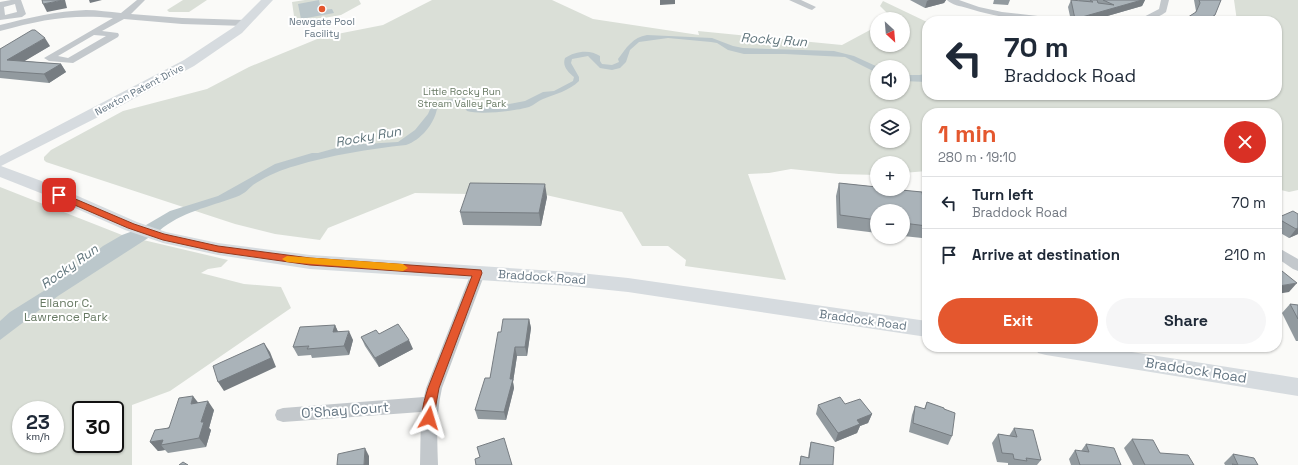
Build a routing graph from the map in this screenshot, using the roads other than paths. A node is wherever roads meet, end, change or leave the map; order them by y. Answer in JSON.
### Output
{"nodes":[{"id":1,"x":140,"y":0,"type":"edge"},
{"id":2,"x":267,"y":0,"type":"edge"},
{"id":3,"x":792,"y":0,"type":"edge"},
{"id":4,"x":951,"y":0,"type":"edge"},
{"id":5,"x":1165,"y":0,"type":"edge"},
{"id":6,"x":812,"y":7,"type":"dead end"},
{"id":7,"x":123,"y":15,"type":"junction"},
{"id":8,"x":1008,"y":16,"type":"edge"},
{"id":9,"x":1154,"y":16,"type":"edge"},
{"id":10,"x":245,"y":23,"type":"junction"},
{"id":11,"x":0,"y":28,"type":"edge"},
{"id":12,"x":93,"y":32,"type":"junction"},
{"id":13,"x":0,"y":162,"type":"edge"},
{"id":14,"x":0,"y":171,"type":"edge"},
{"id":15,"x":1282,"y":255,"type":"edge"},
{"id":16,"x":1298,"y":266,"type":"edge"},
{"id":17,"x":478,"y":273,"type":"junction"},
{"id":18,"x":922,"y":328,"type":"edge"},
{"id":19,"x":1078,"y":352,"type":"edge"},
{"id":20,"x":1298,"y":387,"type":"edge"},
{"id":21,"x":430,"y":404,"type":"junction"},
{"id":22,"x":283,"y":415,"type":"dead end"},
{"id":23,"x":429,"y":465,"type":"edge"}],
"edges":[{"from":1,"to":7,"type":"street"},
{"from":2,"to":10,"type":"main road","name":"Newton Patent Drive"},
{"from":3,"to":6,"type":"street"},
{"from":4,"to":8,"type":"street"},
{"from":5,"to":9,"type":"street"},
{"from":7,"to":10,"type":"street"},
{"from":7,"to":11,"type":"street"},
{"from":7,"to":12,"type":"street"},
{"from":10,"to":13,"type":"main road","name":"Newton Patent Drive"},
{"from":12,"to":12,"type":"street"},
{"from":14,"to":17,"type":"main road","name":"Braddock Road"},
{"from":15,"to":16,"type":"street"},
{"from":17,"to":18,"type":"main road","name":"Braddock Road"},
{"from":17,"to":21,"type":"street"},
{"from":19,"to":20,"type":"main road","name":"Braddock Road"},
{"from":21,"to":22,"type":"street","name":"O'Shay Court"},
{"from":21,"to":23,"type":"street"}]}
